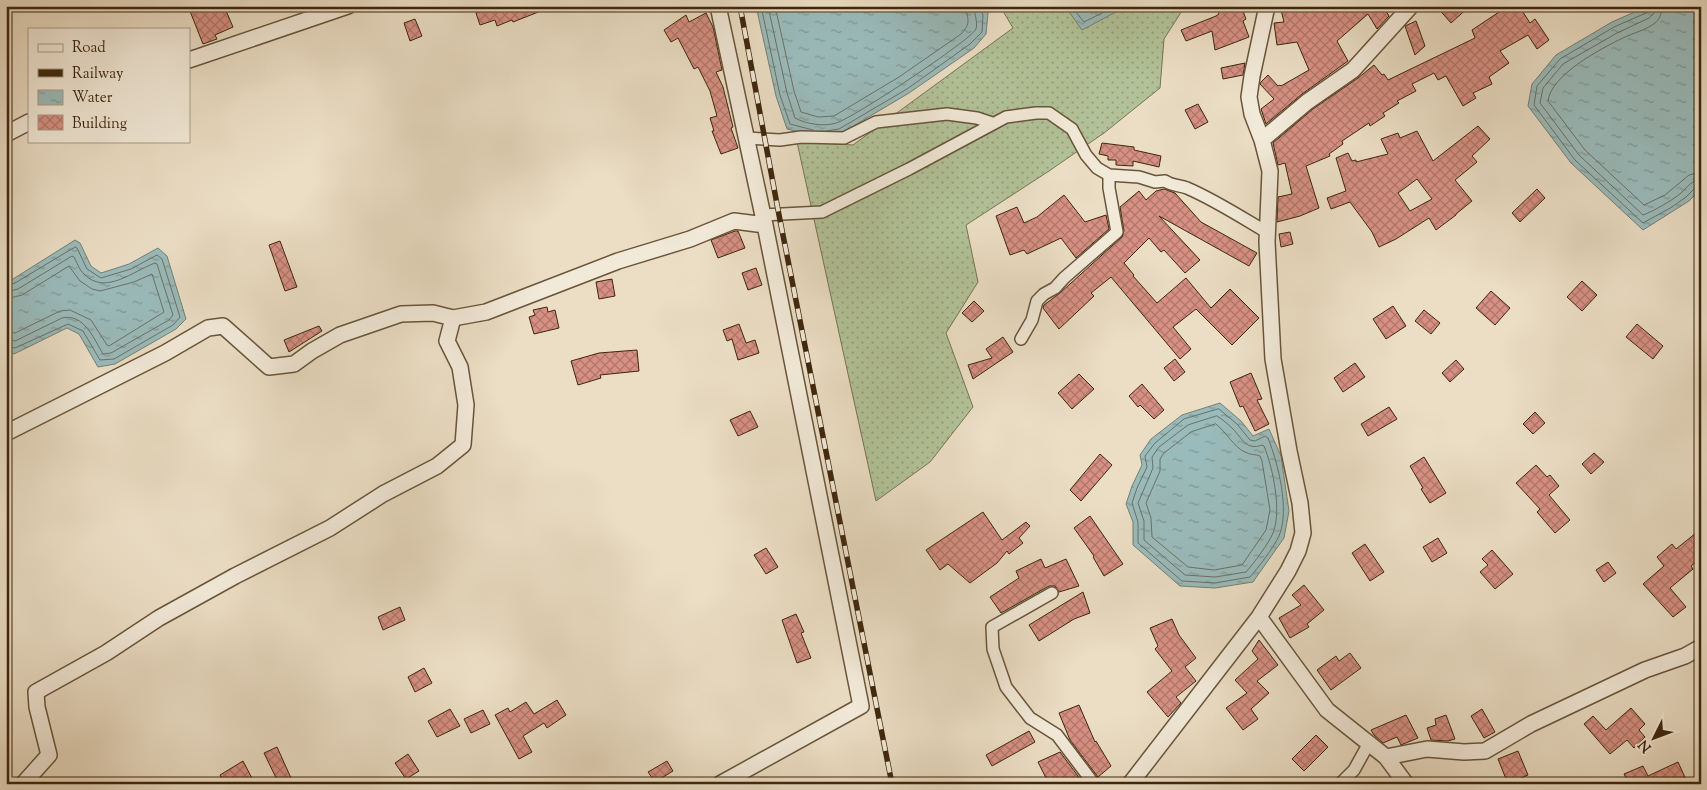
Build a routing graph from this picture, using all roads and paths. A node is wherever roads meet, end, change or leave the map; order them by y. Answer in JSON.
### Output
{"nodes":[{"id":1,"x":348,"y":6,"type":"edge"},
{"id":2,"x":718,"y":6,"type":"edge"},
{"id":3,"x":1267,"y":6,"type":"edge"},
{"id":4,"x":1411,"y":6,"type":"edge"},
{"id":5,"x":190,"y":60,"type":"edge"},
{"id":6,"x":28,"y":123,"type":"edge"},
{"id":7,"x":992,"y":123,"type":"junction"},
{"id":8,"x":6,"y":134,"type":"edge"},
{"id":9,"x":746,"y":138,"type":"junction"},
{"id":10,"x":1262,"y":140,"type":"junction"},
{"id":11,"x":1109,"y":175,"type":"junction"},
{"id":12,"x":764,"y":220,"type":"junction"},
{"id":13,"x":1268,"y":233,"type":"junction"},
{"id":14,"x":454,"y":318,"type":"junction"},
{"id":15,"x":1021,"y":339,"type":"dead end"},
{"id":16,"x":6,"y":433,"type":"edge"},
{"id":17,"x":1052,"y":593,"type":"dead end"},
{"id":18,"x":1259,"y":617,"type":"junction"},
{"id":19,"x":1701,"y":647,"type":"edge"},
{"id":20,"x":1369,"y":744,"type":"junction"},
{"id":21,"x":1386,"y":757,"type":"junction"},
{"id":22,"x":23,"y":784,"type":"edge"},
{"id":23,"x":720,"y":784,"type":"edge"},
{"id":24,"x":1094,"y":784,"type":"edge"},
{"id":25,"x":1130,"y":784,"type":"edge"},
{"id":26,"x":1340,"y":784,"type":"edge"},
{"id":27,"x":1406,"y":784,"type":"edge"}],
"edges":[{"from":1,"to":5,"type":"street"},
{"from":2,"to":9,"type":"street"},
{"from":3,"to":10,"type":"street"},
{"from":4,"to":10,"type":"street"},
{"from":6,"to":8,"type":"street"},
{"from":7,"to":9,"type":"street"},
{"from":7,"to":11,"type":"street"},
{"from":7,"to":12,"type":"street"},
{"from":9,"to":12,"type":"street"},
{"from":10,"to":13,"type":"street"},
{"from":11,"to":13,"type":"street"},
{"from":11,"to":15,"type":"street"},
{"from":12,"to":14,"type":"street"},
{"from":12,"to":23,"type":"street"},
{"from":13,"to":18,"type":"street"},
{"from":14,"to":16,"type":"street"},
{"from":14,"to":22,"type":"street"},
{"from":17,"to":24,"type":"street"},
{"from":18,"to":20,"type":"street"},
{"from":18,"to":25,"type":"street"},
{"from":19,"to":21,"type":"street"},
{"from":20,"to":21,"type":"street"},
{"from":20,"to":26,"type":"street"},
{"from":21,"to":27,"type":"street"}]}
